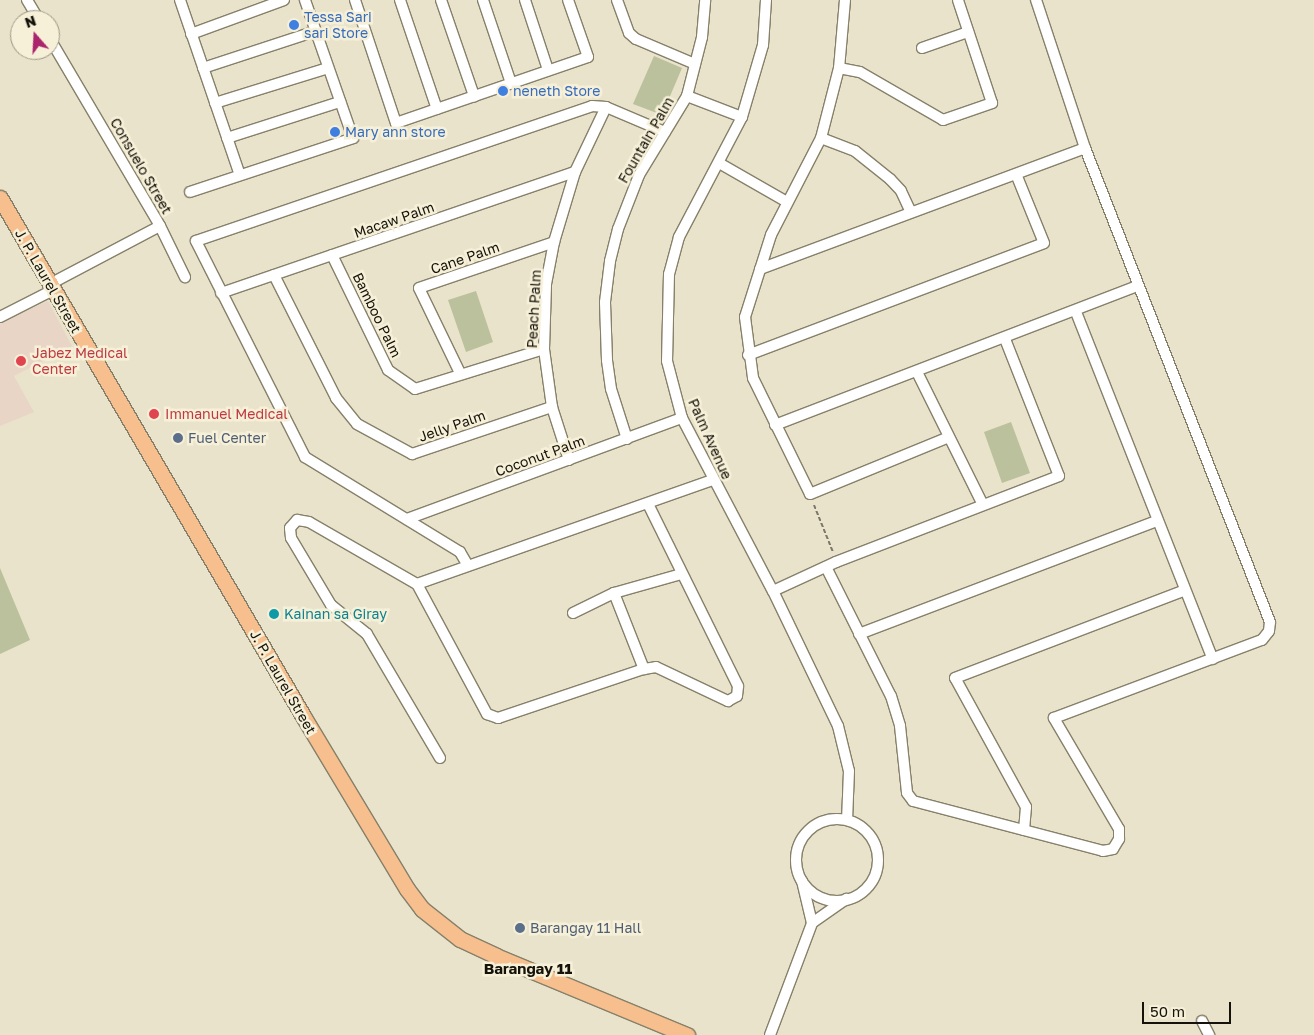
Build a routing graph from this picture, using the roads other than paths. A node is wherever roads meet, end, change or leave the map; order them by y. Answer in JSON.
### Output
{"nodes":[{"id":1,"x":180,"y":0,"type":"edge"},
{"id":2,"x":284,"y":0,"type":"edge"},
{"id":3,"x":305,"y":0,"type":"edge"},
{"id":4,"x":355,"y":0,"type":"edge"},
{"id":5,"x":400,"y":0,"type":"edge"},
{"id":6,"x":441,"y":0,"type":"edge"},
{"id":7,"x":483,"y":0,"type":"edge"},
{"id":8,"x":525,"y":0,"type":"edge"},
{"id":9,"x":568,"y":0,"type":"edge"},
{"id":10,"x":617,"y":0,"type":"edge"},
{"id":11,"x":705,"y":0,"type":"edge"},
{"id":12,"x":766,"y":0,"type":"edge"},
{"id":13,"x":845,"y":0,"type":"edge"},
{"id":14,"x":958,"y":0,"type":"edge"},
{"id":15,"x":1036,"y":0,"type":"edge"},
{"id":16,"x":272,"y":2,"type":"edge"},
{"id":17,"x":316,"y":31,"type":"junction"},
{"id":18,"x":968,"y":32,"type":"junction"},
{"id":19,"x":191,"y":34,"type":"junction"},
{"id":20,"x":922,"y":48,"type":"dead end"},
{"id":21,"x":60,"y":56,"type":"edge"},
{"id":22,"x":695,"y":64,"type":"junction"},
{"id":23,"x":203,"y":68,"type":"junction"},
{"id":24,"x":328,"y":68,"type":"junction"},
{"id":25,"x":839,"y":68,"type":"junction"},
{"id":26,"x":548,"y":70,"type":"junction"},
{"id":27,"x":511,"y":83,"type":"junction"},
{"id":28,"x":474,"y":96,"type":"junction"},
{"id":29,"x":687,"y":96,"type":"junction"},
{"id":30,"x":340,"y":102,"type":"junction"},
{"id":31,"x":215,"y":103,"type":"junction"},
{"id":32,"x":606,"y":108,"type":"junction"},
{"id":33,"x":437,"y":109,"type":"junction"},
{"id":34,"x":742,"y":117,"type":"junction"},
{"id":35,"x":664,"y":132,"type":"junction"},
{"id":36,"x":227,"y":138,"type":"junction"},
{"id":37,"x":821,"y":138,"type":"junction"},
{"id":38,"x":1085,"y":148,"type":"junction"},
{"id":39,"x":719,"y":162,"type":"junction"},
{"id":40,"x":575,"y":172,"type":"junction"},
{"id":41,"x":1016,"y":174,"type":"junction"},
{"id":42,"x":240,"y":175,"type":"junction"},
{"id":43,"x":190,"y":192,"type":"dead end"},
{"id":44,"x":0,"y":198,"type":"edge"},
{"id":45,"x":787,"y":202,"type":"junction"},
{"id":46,"x":911,"y":212,"type":"junction"},
{"id":47,"x":160,"y":226,"type":"junction"},
{"id":48,"x":554,"y":242,"type":"junction"},
{"id":49,"x":332,"y":255,"type":"junction"},
{"id":50,"x":760,"y":269,"type":"junction"},
{"id":51,"x":274,"y":275,"type":"junction"},
{"id":52,"x":185,"y":276,"type":"dead end"},
{"id":53,"x":1138,"y":286,"type":"junction"},
{"id":54,"x":52,"y":287,"type":"junction"},
{"id":55,"x":221,"y":293,"type":"junction"},
{"id":56,"x":1076,"y":312,"type":"junction"},
{"id":57,"x":0,"y":317,"type":"edge"},
{"id":58,"x":1005,"y":339,"type":"junction"},
{"id":59,"x":544,"y":349,"type":"junction"},
{"id":60,"x":748,"y":355,"type":"junction"},
{"id":61,"x":918,"y":372,"type":"junction"},
{"id":62,"x":460,"y":374,"type":"junction"},
{"id":63,"x":552,"y":407,"type":"junction"},
{"id":64,"x":682,"y":418,"type":"junction"},
{"id":65,"x":774,"y":425,"type":"junction"},
{"id":66,"x":949,"y":437,"type":"junction"},
{"id":67,"x":627,"y":440,"type":"junction"},
{"id":68,"x":569,"y":460,"type":"junction"},
{"id":69,"x":712,"y":480,"type":"junction"},
{"id":70,"x":648,"y":504,"type":"junction"},
{"id":71,"x":983,"y":505,"type":"junction"},
{"id":72,"x":407,"y":519,"type":"junction"},
{"id":73,"x":1157,"y":521,"type":"junction"},
{"id":74,"x":467,"y":564,"type":"junction"},
{"id":75,"x":831,"y":564,"type":"junction"},
{"id":76,"x":681,"y":574,"type":"junction"},
{"id":77,"x":416,"y":584,"type":"junction"},
{"id":78,"x":1185,"y":590,"type":"junction"},
{"id":79,"x":773,"y":591,"type":"junction"},
{"id":80,"x":614,"y":593,"type":"junction"},
{"id":81,"x":572,"y":613,"type":"dead end"},
{"id":82,"x":859,"y":634,"type":"junction"},
{"id":83,"x":1213,"y":659,"type":"junction"},
{"id":84,"x":644,"y":669,"type":"junction"},
{"id":85,"x":440,"y":758,"type":"dead end"},
{"id":86,"x":847,"y":820,"type":"junction"},
{"id":87,"x":1024,"y":830,"type":"junction"},
{"id":88,"x":801,"y":878,"type":"junction"},
{"id":89,"x":846,"y":899,"type":"junction"},
{"id":90,"x":812,"y":923,"type":"junction"},
{"id":91,"x":1202,"y":1021,"type":"dead end"},
{"id":92,"x":687,"y":1035,"type":"edge"},
{"id":93,"x":770,"y":1035,"type":"edge"},
{"id":94,"x":1209,"y":1035,"type":"edge"}],
"edges":[{"from":1,"to":19,"type":"street"},
{"from":2,"to":16,"type":"street"},
{"from":3,"to":17,"type":"street"},
{"from":4,"to":33,"type":"street"},
{"from":5,"to":33,"type":"street"},
{"from":6,"to":28,"type":"street"},
{"from":7,"to":27,"type":"street"},
{"from":8,"to":26,"type":"street"},
{"from":9,"to":26,"type":"street"},
{"from":10,"to":22,"type":"street"},
{"from":11,"to":22,"type":"street","name":"Fountain Palm"},
{"from":12,"to":34,"type":"street","name":"Palm Avenue"},
{"from":13,"to":25,"type":"street"},
{"from":14,"to":18,"type":"street"},
{"from":15,"to":38,"type":"street"},
{"from":16,"to":19,"type":"street"},
{"from":17,"to":23,"type":"street"},
{"from":17,"to":24,"type":"street"},
{"from":18,"to":20,"type":"street"},
{"from":18,"to":25,"type":"street"},
{"from":19,"to":23,"type":"street"},
{"from":21,"to":47,"type":"street","name":"Consuelo Street"},
{"from":22,"to":29,"type":"street","name":"Fountain Palm"},
{"from":23,"to":31,"type":"street"},
{"from":24,"to":30,"type":"street"},
{"from":24,"to":31,"type":"street"},
{"from":25,"to":37,"type":"street"},
{"from":26,"to":27,"type":"street"},
{"from":27,"to":28,"type":"street"},
{"from":28,"to":33,"type":"street"},
{"from":29,"to":34,"type":"street"},
{"from":29,"to":35,"type":"street","name":"Fountain Palm"},
{"from":30,"to":36,"type":"street"},
{"from":30,"to":42,"type":"street"},
{"from":31,"to":36,"type":"street"},
{"from":32,"to":35,"type":"street"},
{"from":32,"to":40,"type":"street","name":"Peach Palm"},
{"from":32,"to":55,"type":"street"},
{"from":34,"to":39,"type":"street","name":"Palm Avenue"},
{"from":35,"to":67,"type":"street","name":"Fountain Palm"},
{"from":36,"to":42,"type":"street"},
{"from":37,"to":45,"type":"street"},
{"from":37,"to":46,"type":"street"},
{"from":38,"to":41,"type":"street"},
{"from":38,"to":53,"type":"street"},
{"from":39,"to":45,"type":"street"},
{"from":39,"to":64,"type":"street","name":"Palm Avenue"},
{"from":40,"to":48,"type":"street","name":"Peach Palm"},
{"from":40,"to":49,"type":"street","name":"Macaw Palm"},
{"from":41,"to":46,"type":"street"},
{"from":41,"to":60,"type":"street"},
{"from":42,"to":43,"type":"street"},
{"from":44,"to":54,"type":"main road","name":"J. P. Laurel Street"},
{"from":45,"to":50,"type":"street"},
{"from":46,"to":50,"type":"street"},
{"from":47,"to":52,"type":"street"},
{"from":47,"to":54,"type":"street","name":"Consuelo Street"},
{"from":48,"to":59,"type":"street","name":"Peach Palm"},
{"from":48,"to":62,"type":"street","name":"Cane Palm"},
{"from":49,"to":51,"type":"street","name":"Macaw Palm"},
{"from":49,"to":62,"type":"street","name":"Bamboo Palm"},
{"from":50,"to":60,"type":"street"},
{"from":51,"to":55,"type":"street","name":"Macaw Palm"},
{"from":51,"to":63,"type":"street","name":"Jelly Palm"},
{"from":53,"to":56,"type":"street"},
{"from":53,"to":83,"type":"street"},
{"from":54,"to":57,"type":"street","name":"Consuelo Street"},
{"from":54,"to":92,"type":"main road","name":"J. P. Laurel Street"},
{"from":55,"to":72,"type":"street"},
{"from":56,"to":58,"type":"street"},
{"from":56,"to":73,"type":"street"},
{"from":58,"to":61,"type":"street"},
{"from":58,"to":71,"type":"street"},
{"from":59,"to":62,"type":"street","name":"Bamboo Palm"},
{"from":59,"to":63,"type":"street","name":"Peach Palm"},
{"from":60,"to":65,"type":"street"},
{"from":61,"to":65,"type":"street"},
{"from":61,"to":66,"type":"street"},
{"from":63,"to":68,"type":"street","name":"Peach Palm"},
{"from":64,"to":67,"type":"street","name":"Coconut Palm"},
{"from":64,"to":69,"type":"street","name":"Palm Avenue"},
{"from":65,"to":66,"type":"street"},
{"from":66,"to":71,"type":"street"},
{"from":67,"to":68,"type":"street","name":"Coconut Palm"},
{"from":68,"to":72,"type":"street","name":"Coconut Palm"},
{"from":69,"to":70,"type":"street"},
{"from":69,"to":79,"type":"street","name":"Palm Avenue"},
{"from":70,"to":74,"type":"street"},
{"from":70,"to":76,"type":"street"},
{"from":71,"to":75,"type":"street"},
{"from":72,"to":74,"type":"street"},
{"from":73,"to":78,"type":"street"},
{"from":73,"to":82,"type":"street"},
{"from":74,"to":77,"type":"street"},
{"from":75,"to":79,"type":"street"},
{"from":75,"to":82,"type":"street"},
{"from":76,"to":80,"type":"street"},
{"from":76,"to":84,"type":"street"},
{"from":77,"to":84,"type":"street"},
{"from":77,"to":85,"type":"street"},
{"from":78,"to":83,"type":"street"},
{"from":78,"to":87,"type":"street"},
{"from":79,"to":86,"type":"street","name":"Palm Avenue"},
{"from":80,"to":81,"type":"street"},
{"from":80,"to":84,"type":"street"},
{"from":82,"to":87,"type":"street"},
{"from":83,"to":87,"type":"street"},
{"from":86,"to":88,"type":"street"},
{"from":86,"to":89,"type":"street"},
{"from":88,"to":89,"type":"street"},
{"from":88,"to":90,"type":"street"},
{"from":89,"to":90,"type":"street"},
{"from":90,"to":93,"type":"street"},
{"from":91,"to":94,"type":"street"}]}
